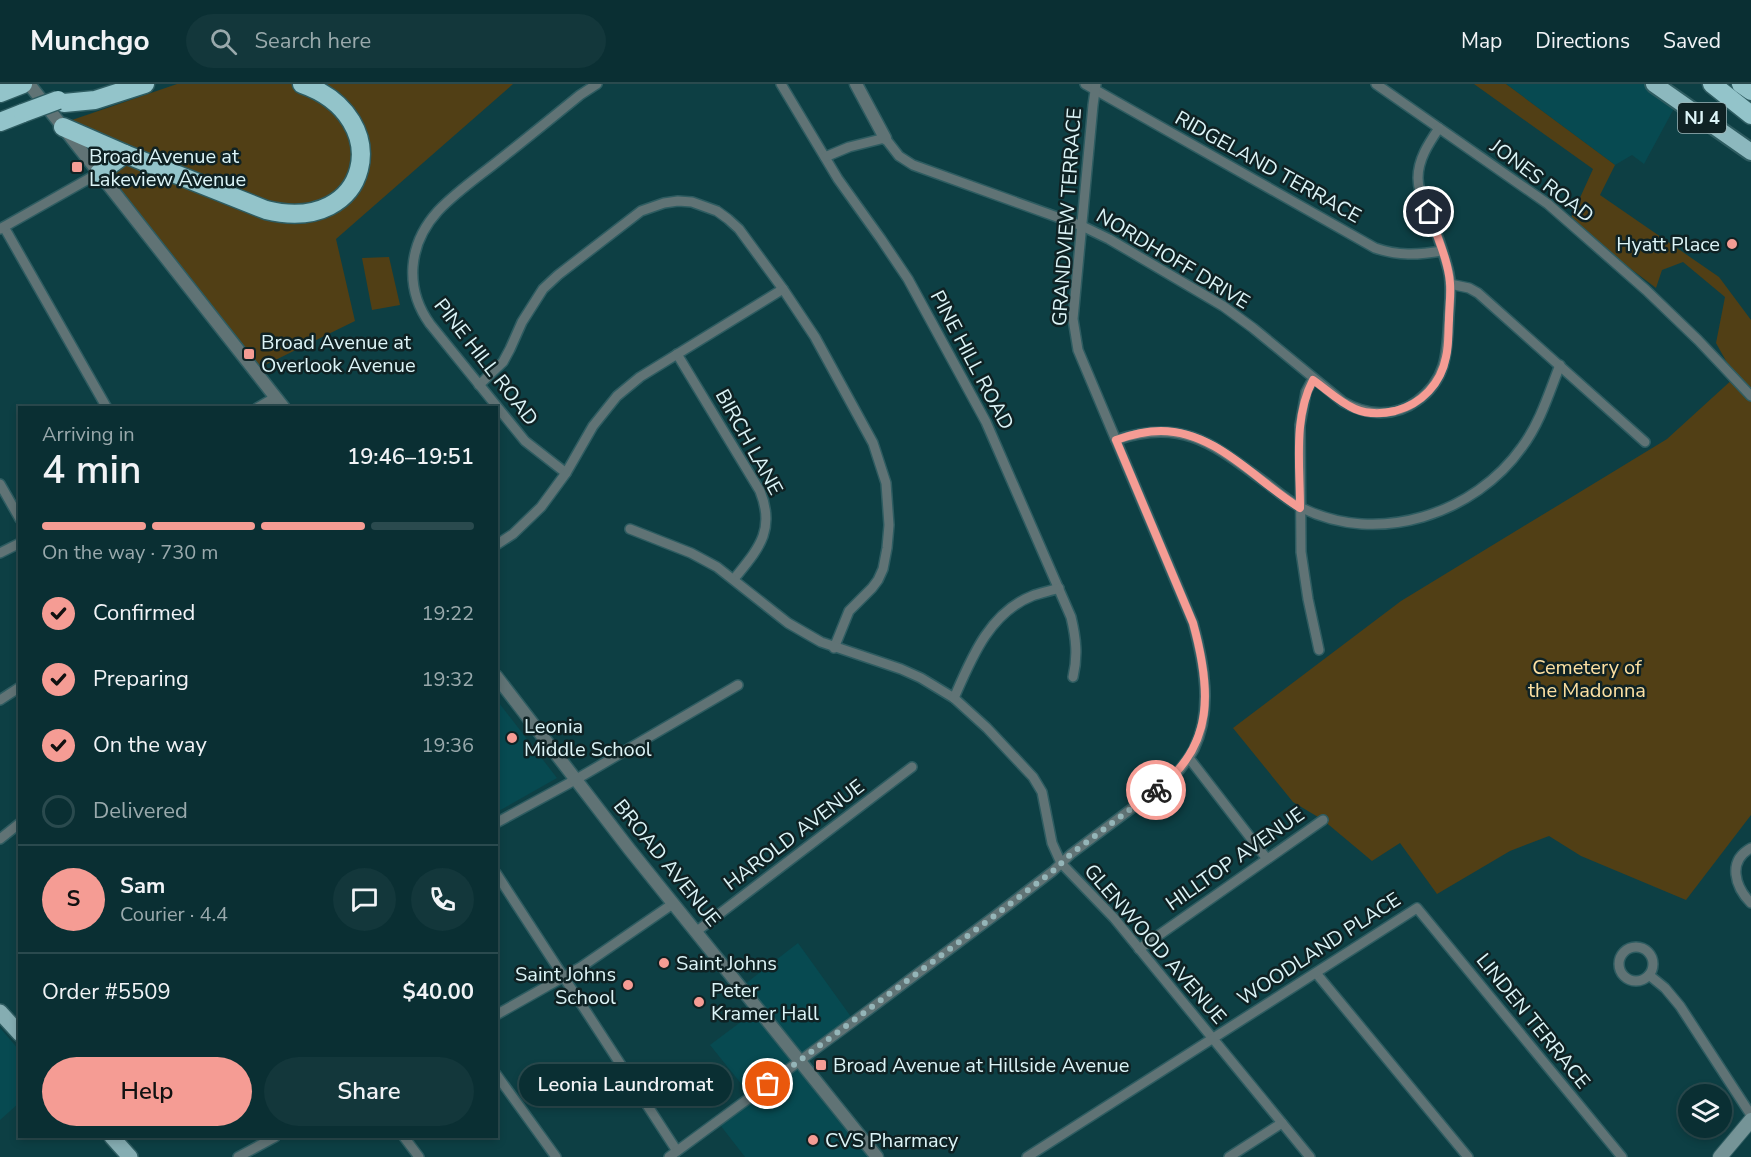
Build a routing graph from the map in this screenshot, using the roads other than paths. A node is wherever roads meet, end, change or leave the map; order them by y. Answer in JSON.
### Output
{"nodes":[{"id":1,"x":104,"y":84,"type":"edge"},
{"id":2,"x":145,"y":84,"type":"edge"},
{"id":3,"x":302,"y":84,"type":"edge"},
{"id":4,"x":597,"y":84,"type":"edge"},
{"id":5,"x":781,"y":84,"type":"edge"},
{"id":6,"x":856,"y":84,"type":"edge"},
{"id":7,"x":1085,"y":84,"type":"edge"},
{"id":8,"x":1376,"y":84,"type":"edge"},
{"id":9,"x":1654,"y":84,"type":"edge"},
{"id":10,"x":1712,"y":84,"type":"edge"},
{"id":11,"x":1741,"y":84,"type":"edge"},
{"id":12,"x":16,"y":87,"type":"edge"},
{"id":13,"x":1096,"y":87,"type":"edge"},
{"id":14,"x":1751,"y":91,"type":"edge"},
{"id":15,"x":61,"y":102,"type":"junction"},
{"id":16,"x":1751,"y":115,"type":"edge"},
{"id":17,"x":0,"y":122,"type":"edge"},
{"id":18,"x":63,"y":127,"type":"junction"},
{"id":19,"x":1439,"y":128,"type":"junction"},
{"id":20,"x":885,"y":138,"type":"junction"},
{"id":21,"x":1751,"y":152,"type":"edge"},
{"id":22,"x":125,"y":154,"type":"junction"},
{"id":23,"x":825,"y":158,"type":"junction"},
{"id":24,"x":99,"y":173,"type":"junction"},
{"id":25,"x":1082,"y":226,"type":"junction"},
{"id":26,"x":2,"y":228,"type":"edge"},
{"id":27,"x":1442,"y":251,"type":"junction"},
{"id":28,"x":1450,"y":284,"type":"junction"},
{"id":29,"x":783,"y":289,"type":"junction"},
{"id":30,"x":677,"y":354,"type":"junction"},
{"id":31,"x":1560,"y":365,"type":"junction"},
{"id":32,"x":1313,"y":380,"type":"junction"},
{"id":33,"x":479,"y":385,"type":"junction"},
{"id":34,"x":1751,"y":396,"type":"edge"},
{"id":35,"x":276,"y":397,"type":"junction"},
{"id":36,"x":106,"y":406,"type":"edge"},
{"id":37,"x":260,"y":406,"type":"edge"},
{"id":38,"x":283,"y":406,"type":"edge"},
{"id":39,"x":496,"y":406,"type":"edge"},
{"id":40,"x":498,"y":408,"type":"edge"},
{"id":41,"x":1116,"y":440,"type":"junction"},
{"id":42,"x":1645,"y":442,"type":"dead end"},
{"id":43,"x":566,"y":473,"type":"junction"},
{"id":44,"x":0,"y":484,"type":"edge"},
{"id":45,"x":1300,"y":508,"type":"junction"},
{"id":46,"x":18,"y":516,"type":"edge"},
{"id":47,"x":630,"y":529,"type":"dead end"},
{"id":48,"x":18,"y":544,"type":"edge"},
{"id":49,"x":498,"y":544,"type":"edge"},
{"id":50,"x":0,"y":554,"type":"edge"},
{"id":51,"x":734,"y":579,"type":"junction"},
{"id":52,"x":1059,"y":588,"type":"junction"},
{"id":53,"x":834,"y":648,"type":"junction"},
{"id":54,"x":1319,"y":650,"type":"dead end"},
{"id":55,"x":1073,"y":677,"type":"dead end"},
{"id":56,"x":498,"y":679,"type":"edge"},
{"id":57,"x":738,"y":685,"type":"dead end"},
{"id":58,"x":18,"y":688,"type":"edge"},
{"id":59,"x":954,"y":698,"type":"junction"},
{"id":60,"x":0,"y":700,"type":"edge"},
{"id":61,"x":1189,"y":758,"type":"junction"},
{"id":62,"x":912,"y":767,"type":"dead end"},
{"id":63,"x":576,"y":780,"type":"junction"},
{"id":64,"x":1323,"y":820,"type":"dead end"},
{"id":65,"x":498,"y":822,"type":"edge"},
{"id":66,"x":18,"y":825,"type":"edge"},
{"id":67,"x":0,"y":839,"type":"edge"},
{"id":68,"x":1747,"y":850,"type":"edge"},
{"id":69,"x":1267,"y":859,"type":"junction"},
{"id":70,"x":1061,"y":863,"type":"junction"},
{"id":71,"x":498,"y":876,"type":"edge"},
{"id":72,"x":674,"y":903,"type":"junction"},
{"id":73,"x":1751,"y":903,"type":"edge"},
{"id":74,"x":1417,"y":908,"type":"joint"},
{"id":75,"x":697,"y":931,"type":"junction"},
{"id":76,"x":1139,"y":948,"type":"junction"},
{"id":77,"x":1316,"y":973,"type":"junction"},
{"id":78,"x":1649,"y":975,"type":"dead end"},
{"id":79,"x":563,"y":978,"type":"junction"},
{"id":80,"x":0,"y":1012,"type":"edge"},
{"id":81,"x":498,"y":1014,"type":"edge"},
{"id":82,"x":18,"y":1032,"type":"edge"},
{"id":83,"x":1213,"y":1038,"type":"junction"},
{"id":84,"x":801,"y":1061,"type":"junction"},
{"id":85,"x":498,"y":1077,"type":"edge"},
{"id":86,"x":1751,"y":1114,"type":"edge"},
{"id":87,"x":1751,"y":1120,"type":"edge"},
{"id":88,"x":1282,"y":1123,"type":"junction"},
{"id":89,"x":113,"y":1138,"type":"edge"},
{"id":90,"x":273,"y":1138,"type":"edge"},
{"id":91,"x":405,"y":1138,"type":"edge"},
{"id":92,"x":673,"y":1154,"type":"edge"},
{"id":93,"x":130,"y":1157,"type":"edge"},
{"id":94,"x":238,"y":1157,"type":"edge"},
{"id":95,"x":419,"y":1157,"type":"edge"},
{"id":96,"x":556,"y":1157,"type":"edge"},
{"id":97,"x":878,"y":1157,"type":"edge"},
{"id":98,"x":1027,"y":1157,"type":"edge"},
{"id":99,"x":1229,"y":1157,"type":"edge"},
{"id":100,"x":1310,"y":1157,"type":"edge"},
{"id":101,"x":1468,"y":1157,"type":"edge"},
{"id":102,"x":1622,"y":1157,"type":"edge"},
{"id":103,"x":1720,"y":1157,"type":"edge"}],
"edges":[{"from":1,"to":15,"type":"highway"},
{"from":2,"to":15,"type":"highway"},
{"from":3,"to":22,"type":"highway"},
{"from":4,"to":33,"type":"street","name":"PINE HILL ROAD"},
{"from":5,"to":23,"type":"street","name":"PINE HILL ROAD"},
{"from":6,"to":20,"type":"street"},
{"from":7,"to":13,"type":"street","name":"RIDGELAND TERRACE"},
{"from":8,"to":19,"type":"street","name":"JONES ROAD"},
{"from":9,"to":21,"type":"highway","number":"NJ 4"},
{"from":10,"to":16,"type":"highway"},
{"from":11,"to":14,"type":"highway"},
{"from":12,"to":18,"type":"street"},
{"from":13,"to":25,"type":"street","name":"GRANDVIEW TERRACE"},
{"from":13,"to":27,"type":"street","name":"RIDGELAND TERRACE"},
{"from":15,"to":17,"type":"highway","bridge":true},
{"from":18,"to":22,"type":"highway"},
{"from":18,"to":24,"type":"street"},
{"from":19,"to":27,"type":"street","name":"NORDHOFF DRIVE"},
{"from":19,"to":34,"type":"street","name":"JONES ROAD"},
{"from":20,"to":23,"type":"street"},
{"from":20,"to":25,"type":"street","name":"NORDHOFF DRIVE"},
{"from":22,"to":24,"type":"highway"},
{"from":23,"to":52,"type":"street","name":"PINE HILL ROAD"},
{"from":24,"to":26,"type":"street"},
{"from":24,"to":35,"type":"street"},
{"from":25,"to":32,"type":"street","name":"NORDHOFF DRIVE"},
{"from":25,"to":41,"type":"street","name":"GRANDVIEW TERRACE"},
{"from":26,"to":36,"type":"street"},
{"from":27,"to":28,"type":"street","name":"NORDHOFF DRIVE"},
{"from":28,"to":31,"type":"street"},
{"from":28,"to":32,"type":"street","name":"NORDHOFF DRIVE"},
{"from":29,"to":30,"type":"street"},
{"from":29,"to":33,"type":"street"},
{"from":29,"to":53,"type":"street"},
{"from":30,"to":43,"type":"street"},
{"from":30,"to":51,"type":"street","name":"BIRCH LANE"},
{"from":31,"to":42,"type":"street"},
{"from":31,"to":45,"type":"street"},
{"from":32,"to":45,"type":"street"},
{"from":33,"to":39,"type":"street","name":"PINE HILL ROAD"},
{"from":35,"to":37,"type":"street"},
{"from":35,"to":38,"type":"street"},
{"from":40,"to":43,"type":"street","name":"PINE HILL ROAD"},
{"from":41,"to":45,"type":"street"},
{"from":41,"to":61,"type":"street","name":"GRANDVIEW TERRACE"},
{"from":43,"to":49,"type":"street"},
{"from":44,"to":46,"type":"street"},
{"from":45,"to":54,"type":"street"},
{"from":47,"to":51,"type":"street","name":"GLENWOOD AVENUE"},
{"from":48,"to":50,"type":"street"},
{"from":51,"to":53,"type":"street","name":"GLENWOOD AVENUE"},
{"from":52,"to":55,"type":"street","name":"PINE HILL ROAD"},
{"from":52,"to":59,"type":"street"},
{"from":53,"to":59,"type":"street","name":"GLENWOOD AVENUE"},
{"from":56,"to":63,"type":"street","name":"BROAD AVENUE"},
{"from":57,"to":63,"type":"street"},
{"from":58,"to":60,"type":"street"},
{"from":59,"to":70,"type":"street","name":"GLENWOOD AVENUE"},
{"from":61,"to":69,"type":"street"},
{"from":61,"to":70,"type":"street","name":"GRANDVIEW TERRACE"},
{"from":62,"to":75,"type":"street","name":"HAROLD AVENUE"},
{"from":63,"to":65,"type":"street"},
{"from":63,"to":72,"type":"street","name":"BROAD AVENUE"},
{"from":64,"to":69,"type":"street","name":"HILLTOP AVENUE"},
{"from":66,"to":67,"type":"street"},
{"from":68,"to":73,"type":"street"},
{"from":69,"to":76,"type":"street","name":"HILLTOP AVENUE"},
{"from":70,"to":76,"type":"street","name":"GLENWOOD AVENUE"},
{"from":70,"to":84,"type":"street","name":"GRANDVIEW TERRACE"},
{"from":71,"to":79,"type":"street"},
{"from":72,"to":75,"type":"street","name":"BROAD AVENUE"},
{"from":72,"to":79,"type":"street"},
{"from":74,"to":77,"type":"street","name":"WOODLAND PLACE"},
{"from":74,"to":102,"type":"street","name":"LINDEN TERRACE"},
{"from":75,"to":84,"type":"street","name":"BROAD AVENUE"},
{"from":76,"to":83,"type":"street","name":"GLENWOOD AVENUE"},
{"from":77,"to":83,"type":"street","name":"WOODLAND PLACE"},
{"from":77,"to":101,"type":"street"},
{"from":78,"to":86,"type":"street"},
{"from":79,"to":81,"type":"street"},
{"from":79,"to":92,"type":"street"},
{"from":80,"to":82,"type":"main road"},
{"from":83,"to":88,"type":"street","name":"GLENWOOD AVENUE"},
{"from":83,"to":98,"type":"street","name":"WOODLAND PLACE"},
{"from":84,"to":92,"type":"street","name":"GRANDVIEW TERRACE"},
{"from":84,"to":97,"type":"street","name":"BROAD AVENUE"},
{"from":85,"to":96,"type":"street"},
{"from":87,"to":103,"type":"main road"},
{"from":88,"to":99,"type":"street"},
{"from":88,"to":100,"type":"street","name":"GLENWOOD AVENUE"},
{"from":89,"to":93,"type":"main road"},
{"from":90,"to":94,"type":"street"},
{"from":91,"to":95,"type":"street"}]}
